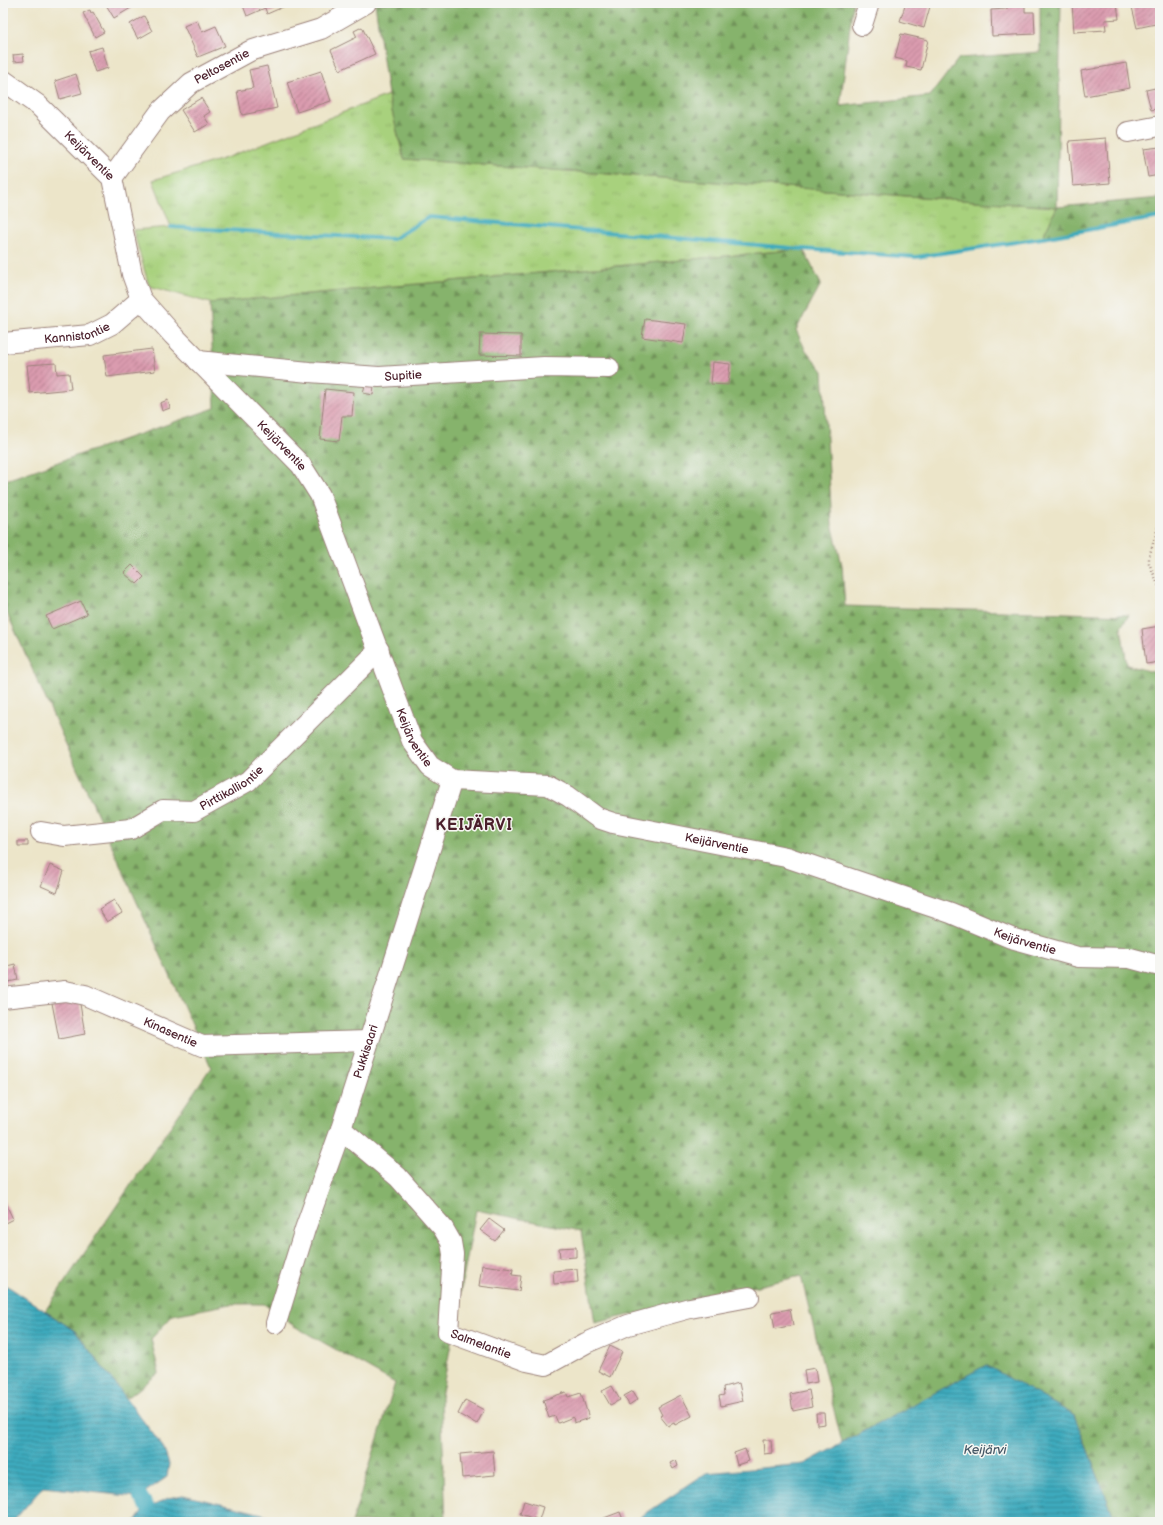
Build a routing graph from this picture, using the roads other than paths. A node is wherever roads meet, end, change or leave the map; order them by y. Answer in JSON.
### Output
{"nodes":[{"id":1,"x":366,"y":3,"type":"edge"},
{"id":2,"x":869,"y":3,"type":"edge"},
{"id":3,"x":862,"y":25,"type":"dead end"},
{"id":4,"x":3,"y":80,"type":"edge"},
{"id":5,"x":1160,"y":126,"type":"edge"},
{"id":6,"x":1128,"y":132,"type":"dead end"},
{"id":7,"x":112,"y":178,"type":"junction"},
{"id":8,"x":141,"y":299,"type":"junction"},
{"id":9,"x":3,"y":343,"type":"edge"},
{"id":10,"x":198,"y":361,"type":"junction"},
{"id":11,"x":609,"y":368,"type":"dead end"},
{"id":12,"x":379,"y":650,"type":"junction"},
{"id":13,"x":452,"y":780,"type":"junction"},
{"id":14,"x":41,"y":832,"type":"dead end"},
{"id":15,"x":1160,"y":966,"type":"edge"},
{"id":16,"x":3,"y":998,"type":"edge"},
{"id":17,"x":368,"y":1041,"type":"junction"},
{"id":18,"x":341,"y":1129,"type":"junction"},
{"id":19,"x":748,"y":1297,"type":"dead end"},
{"id":20,"x":276,"y":1322,"type":"dead end"}],
"edges":[{"from":1,"to":7,"type":"street","name":"Peltosentie"},
{"from":2,"to":3,"type":"street"},
{"from":4,"to":7,"type":"street","name":"Keijärventie"},
{"from":5,"to":6,"type":"street"},
{"from":7,"to":8,"type":"street","name":"Keijärventie"},
{"from":8,"to":9,"type":"street","name":"Kannistontie"},
{"from":8,"to":10,"type":"street","name":"Keijärventie"},
{"from":10,"to":11,"type":"street","name":"Supitie"},
{"from":10,"to":12,"type":"street","name":"Keijärventie"},
{"from":12,"to":13,"type":"street","name":"Keijärventie"},
{"from":12,"to":14,"type":"street","name":"Pirttikalliontie"},
{"from":13,"to":15,"type":"street","name":"Keijärventie"},
{"from":13,"to":17,"type":"street","name":"Pukkisaari"},
{"from":16,"to":17,"type":"street","name":"Kinasentie"},
{"from":17,"to":18,"type":"street","name":"Pukkisaari"},
{"from":18,"to":19,"type":"street","name":"Salmelantie"},
{"from":18,"to":20,"type":"street","name":"Pukkisaari"}]}
